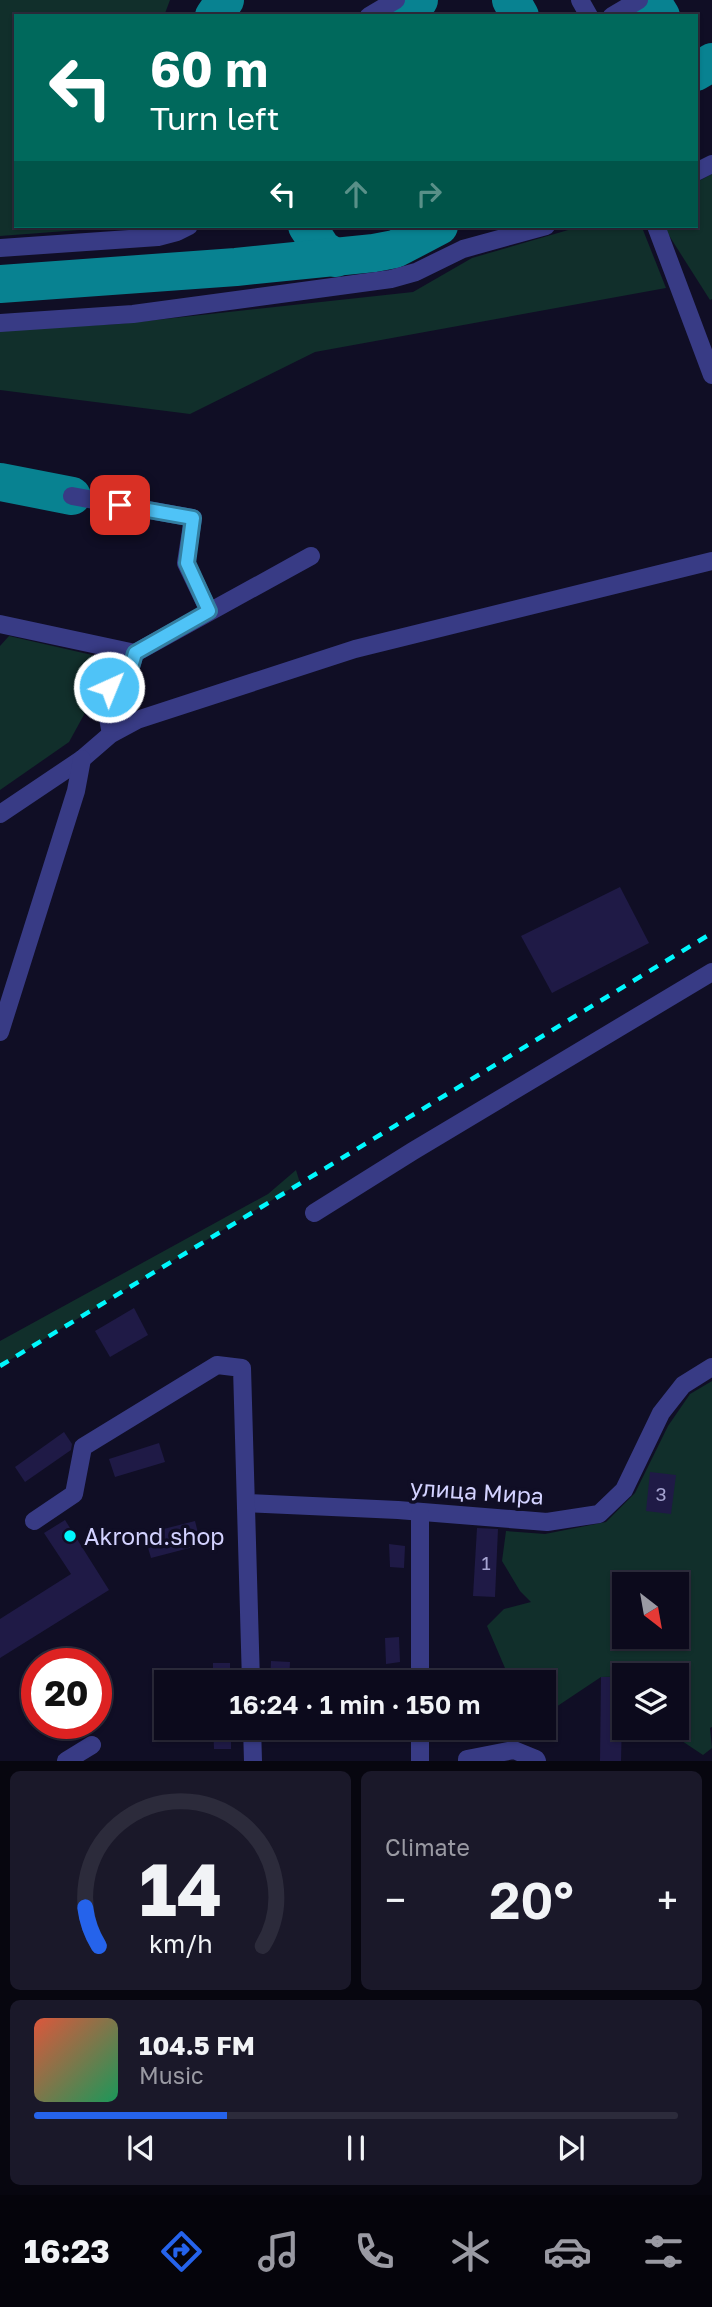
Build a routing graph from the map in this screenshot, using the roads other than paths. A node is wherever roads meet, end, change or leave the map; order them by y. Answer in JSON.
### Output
{"nodes":[{"id":1,"x":396,"y":0,"type":"edge"},
{"id":2,"x":639,"y":0,"type":"edge"},
{"id":3,"x":372,"y":14,"type":"edge"},
{"id":4,"x":615,"y":14,"type":"edge"},
{"id":5,"x":185,"y":228,"type":"edge"},
{"id":6,"x":539,"y":228,"type":"edge"},
{"id":7,"x":657,"y":228,"type":"edge"},
{"id":8,"x":0,"y":248,"type":"edge"},
{"id":9,"x":0,"y":323,"type":"edge"},
{"id":10,"x":712,"y":375,"type":"edge"},
{"id":11,"x":72,"y":496,"type":"dead end"},
{"id":12,"x":311,"y":556,"type":"dead end"},
{"id":13,"x":712,"y":561,"type":"edge"},
{"id":14,"x":209,"y":611,"type":"junction"},
{"id":15,"x":0,"y":624,"type":"edge"},
{"id":16,"x":135,"y":653,"type":"junction"},
{"id":17,"x":111,"y":734,"type":"junction"},
{"id":18,"x":82,"y":759,"type":"junction"},
{"id":19,"x":0,"y":814,"type":"edge"},
{"id":20,"x":712,"y":972,"type":"edge"},
{"id":21,"x":0,"y":1032,"type":"edge"},
{"id":22,"x":314,"y":1213,"type":"dead end"},
{"id":23,"x":712,"y":1367,"type":"edge"},
{"id":24,"x":246,"y":1503,"type":"junction"},
{"id":25,"x":419,"y":1512,"type":"junction"},
{"id":26,"x":34,"y":1521,"type":"dead end"},
{"id":27,"x":251,"y":1670,"type":"edge"},
{"id":28,"x":420,"y":1670,"type":"edge"},
{"id":29,"x":252,"y":1740,"type":"edge"},
{"id":30,"x":420,"y":1740,"type":"edge"},
{"id":31,"x":92,"y":1745,"type":"dead end"},
{"id":32,"x":66,"y":1761,"type":"edge"},
{"id":33,"x":253,"y":1761,"type":"edge"},
{"id":34,"x":420,"y":1761,"type":"edge"},
{"id":35,"x":467,"y":1761,"type":"edge"},
{"id":36,"x":537,"y":1761,"type":"edge"}],
"edges":[{"from":1,"to":3,"type":"street"},
{"from":2,"to":4,"type":"street"},
{"from":5,"to":8,"type":"street"},
{"from":6,"to":9,"type":"street"},
{"from":7,"to":10,"type":"street"},
{"from":11,"to":14,"type":"street"},
{"from":12,"to":14,"type":"street"},
{"from":13,"to":17,"type":"street"},
{"from":14,"to":16,"type":"street"},
{"from":15,"to":16,"type":"street"},
{"from":16,"to":17,"type":"street"},
{"from":17,"to":18,"type":"street"},
{"from":18,"to":19,"type":"street"},
{"from":18,"to":21,"type":"street"},
{"from":20,"to":22,"type":"street"},
{"from":23,"to":25,"type":"street","name":"улица Мира"},
{"from":24,"to":25,"type":"street","name":"улица Мира"},
{"from":24,"to":26,"type":"street"},
{"from":24,"to":27,"type":"street"},
{"from":25,"to":28,"type":"street"},
{"from":29,"to":33,"type":"street"},
{"from":30,"to":34,"type":"street"},
{"from":31,"to":32,"type":"street"},
{"from":35,"to":36,"type":"street"}]}
